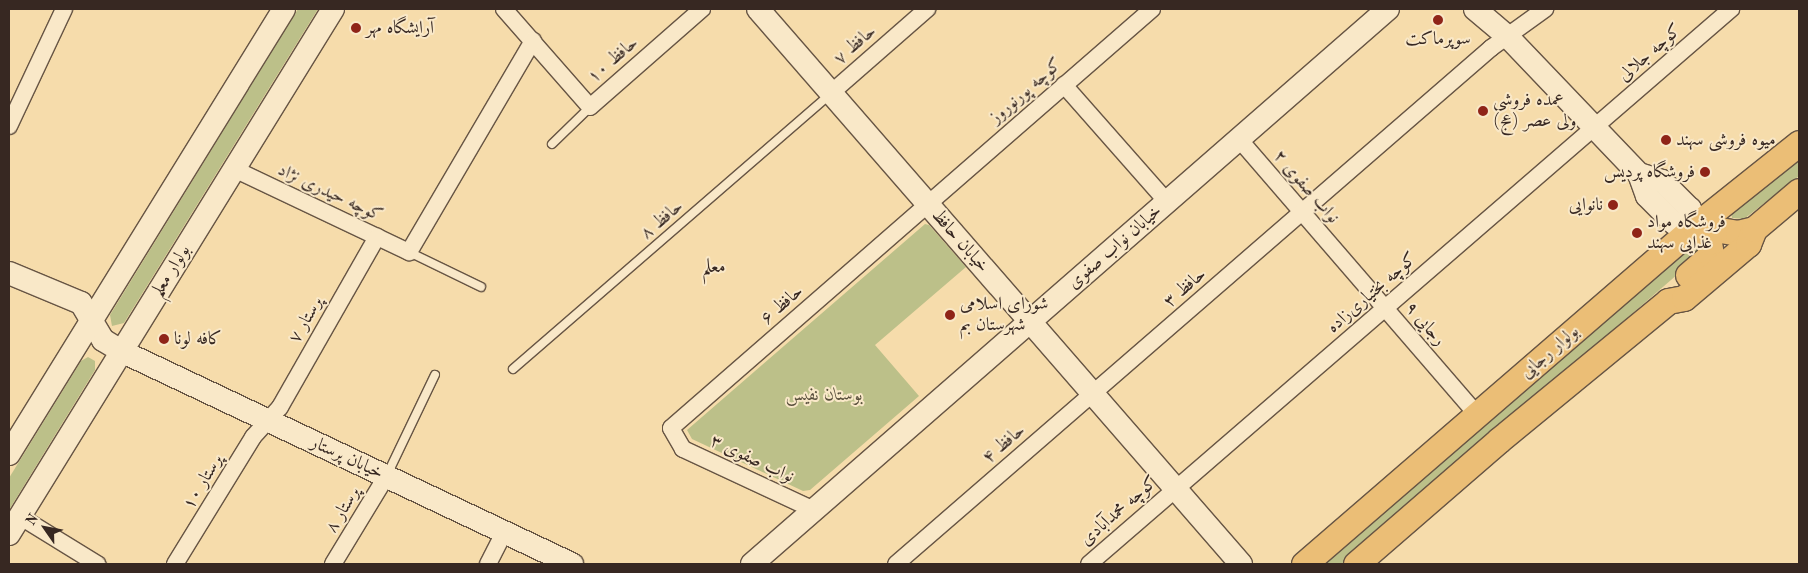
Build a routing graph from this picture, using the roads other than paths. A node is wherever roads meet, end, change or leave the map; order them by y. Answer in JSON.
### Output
{"nodes":[{"id":1,"x":64,"y":9,"type":"edge"},
{"id":2,"x":284,"y":9,"type":"edge"},
{"id":3,"x":333,"y":9,"type":"edge"},
{"id":4,"x":504,"y":9,"type":"edge"},
{"id":5,"x":702,"y":9,"type":"edge"},
{"id":6,"x":758,"y":9,"type":"edge"},
{"id":7,"x":927,"y":9,"type":"edge"},
{"id":8,"x":1152,"y":9,"type":"edge"},
{"id":9,"x":1388,"y":9,"type":"edge"},
{"id":10,"x":1475,"y":9,"type":"edge"},
{"id":11,"x":1533,"y":9,"type":"edge"},
{"id":12,"x":1545,"y":9,"type":"edge"},
{"id":13,"x":1731,"y":9,"type":"edge"},
{"id":14,"x":1517,"y":32,"type":"junction"},
{"id":15,"x":533,"y":41,"type":"junction"},
{"id":16,"x":1064,"y":85,"type":"junction"},
{"id":17,"x":831,"y":93,"type":"junction"},
{"id":18,"x":590,"y":107,"type":"junction"},
{"id":19,"x":9,"y":126,"type":"edge"},
{"id":20,"x":1594,"y":127,"type":"junction"},
{"id":21,"x":1239,"y":139,"type":"junction"},
{"id":22,"x":1799,"y":143,"type":"edge"},
{"id":23,"x":552,"y":144,"type":"dead end"},
{"id":24,"x":234,"y":169,"type":"junction"},
{"id":25,"x":1799,"y":191,"type":"edge"},
{"id":26,"x":1167,"y":202,"type":"junction"},
{"id":27,"x":928,"y":205,"type":"junction"},
{"id":28,"x":1302,"y":212,"type":"junction"},
{"id":29,"x":1695,"y":226,"type":"junction"},
{"id":30,"x":1754,"y":229,"type":"junction"},
{"id":31,"x":377,"y":237,"type":"junction"},
{"id":32,"x":409,"y":252,"type":"junction"},
{"id":33,"x":1344,"y":260,"type":"joint"},
{"id":34,"x":9,"y":273,"type":"edge"},
{"id":35,"x":481,"y":287,"type":"dead end"},
{"id":36,"x":1668,"y":301,"type":"junction"},
{"id":37,"x":1385,"y":308,"type":"junction"},
{"id":38,"x":91,"y":321,"type":"junction"},
{"id":39,"x":1030,"y":322,"type":"junction"},
{"id":40,"x":121,"y":351,"type":"junction"},
{"id":41,"x":513,"y":369,"type":"dead end"},
{"id":42,"x":434,"y":375,"type":"dead end"},
{"id":43,"x":1094,"y":394,"type":"junction"},
{"id":44,"x":1477,"y":415,"type":"junction"},
{"id":45,"x":267,"y":421,"type":"junction"},
{"id":46,"x":677,"y":438,"type":"joint"},
{"id":47,"x":9,"y":454,"type":"edge"},
{"id":48,"x":386,"y":477,"type":"junction"},
{"id":49,"x":1176,"y":489,"type":"junction"},
{"id":50,"x":814,"y":510,"type":"junction"},
{"id":51,"x":14,"y":525,"type":"edge"},
{"id":52,"x":504,"y":532,"type":"junction"},
{"id":53,"x":97,"y":564,"type":"edge"},
{"id":54,"x":175,"y":564,"type":"edge"},
{"id":55,"x":333,"y":564,"type":"edge"},
{"id":56,"x":488,"y":564,"type":"edge"},
{"id":57,"x":572,"y":564,"type":"edge"},
{"id":58,"x":752,"y":564,"type":"edge"},
{"id":59,"x":896,"y":564,"type":"edge"},
{"id":60,"x":1089,"y":564,"type":"edge"},
{"id":61,"x":1241,"y":564,"type":"edge"},
{"id":62,"x":1304,"y":564,"type":"edge"},
{"id":63,"x":1356,"y":564,"type":"edge"}],
"edges":[{"from":1,"to":19,"type":"street"},
{"from":2,"to":38,"type":"street"},
{"from":3,"to":24,"type":"street","name":"بولوار معلم"},
{"from":4,"to":15,"type":"street"},
{"from":5,"to":18,"type":"street","name":"حافظ ۱۰"},
{"from":6,"to":17,"type":"street","name":"خیابان حافظ"},
{"from":7,"to":17,"type":"street","name":"حافظ ۷"},
{"from":8,"to":16,"type":"street","name":"کوچه پورنوروز"},
{"from":9,"to":21,"type":"street","name":"خیابان نواب صفوی"},
{"from":10,"to":14,"type":"street"},
{"from":11,"to":14,"type":"lane"},
{"from":12,"to":14,"type":"street","name":"حافظ ۳"},
{"from":13,"to":20,"type":"street","name":"کوچه جلالی"},
{"from":14,"to":20,"type":"street"},
{"from":14,"to":28,"type":"street","name":"حافظ ۳"},
{"from":15,"to":18,"type":"street"},
{"from":15,"to":32,"type":"street"},
{"from":16,"to":26,"type":"street"},
{"from":16,"to":27,"type":"street","name":"کوچه پورنوروز"},
{"from":17,"to":27,"type":"street","name":"خیابان حافظ"},
{"from":17,"to":41,"type":"lane","name":"حافظ ۸"},
{"from":18,"to":23,"type":"lane","name":"حافظ ۱۰"},
{"from":20,"to":29,"type":"street"},
{"from":20,"to":37,"type":"street","name":"کوچه بختیاری‌زاده"},
{"from":21,"to":26,"type":"street","name":"خیابان نواب صفوی"},
{"from":21,"to":28,"type":"street","name":"نواب صفوی ۲"},
{"from":22,"to":29,"type":"main road","name":"بولوار رجایی"},
{"from":24,"to":31,"type":"street","name":"کوچه حیدری نژاد"},
{"from":24,"to":40,"type":"street","name":"بولوار معلم"},
{"from":25,"to":30,"type":"main road","name":"بولوار رجایی"},
{"from":26,"to":39,"type":"street","name":"خیابان نواب صفوی"},
{"from":27,"to":39,"type":"street","name":"خیابان حافظ"},
{"from":27,"to":46,"type":"street","name":"حافظ ۶"},
{"from":28,"to":33,"type":"street","name":"نواب صفوی ۲"},
{"from":28,"to":43,"type":"street","name":"حافظ ۳"},
{"from":29,"to":30,"type":"main road"},
{"from":29,"to":36,"type":"main road"},
{"from":29,"to":44,"type":"main road","name":"بولوار رجایی"},
{"from":30,"to":36,"type":"main road","name":"بولوار رجایی"},
{"from":31,"to":32,"type":"street","name":"کوچه حیدری نژاد"},
{"from":31,"to":45,"type":"street","name":"پرستار ۷"},
{"from":32,"to":35,"type":"lane"},
{"from":33,"to":37,"type":"street","name":"رجایی ۹"},
{"from":34,"to":38,"type":"street","name":"خیابان پرستار"},
{"from":36,"to":63,"type":"main road","name":"بولوار رجایی"},
{"from":37,"to":44,"type":"street","name":"رجایی ۹"},
{"from":37,"to":49,"type":"street","name":"کوچه بختیاری‌زاده"},
{"from":38,"to":40,"type":"street","name":"خیابان پرستار"},
{"from":38,"to":47,"type":"street"},
{"from":39,"to":43,"type":"street","name":"خیابان حافظ"},
{"from":39,"to":50,"type":"street","name":"خیابان نواب صفوی"},
{"from":40,"to":45,"type":"street","name":"خیابان پرستار"},
{"from":40,"to":51,"type":"street","name":"بولوار معلم"},
{"from":42,"to":48,"type":"lane"},
{"from":43,"to":49,"type":"street","name":"خیابان حافظ"},
{"from":43,"to":59,"type":"street","name":"حافظ ۴"},
{"from":44,"to":62,"type":"main road","name":"بولوار رجایی"},
{"from":45,"to":48,"type":"street","name":"خیابان پرستار"},
{"from":45,"to":54,"type":"street","name":"پرستار ۱۰"},
{"from":46,"to":50,"type":"street","name":"نواب صفوی ۳"},
{"from":48,"to":52,"type":"street","name":"خیابان پرستار"},
{"from":48,"to":55,"type":"street","name":"پرستار ۸"},
{"from":49,"to":60,"type":"street","name":"کوچه محمدآبادی"},
{"from":49,"to":61,"type":"street","name":"خیابان حافظ"},
{"from":50,"to":58,"type":"street","name":"خیابان نواب صفوی"},
{"from":51,"to":53,"type":"street"},
{"from":52,"to":56,"type":"street"},
{"from":52,"to":57,"type":"street","name":"خیابان پرستار"}]}
